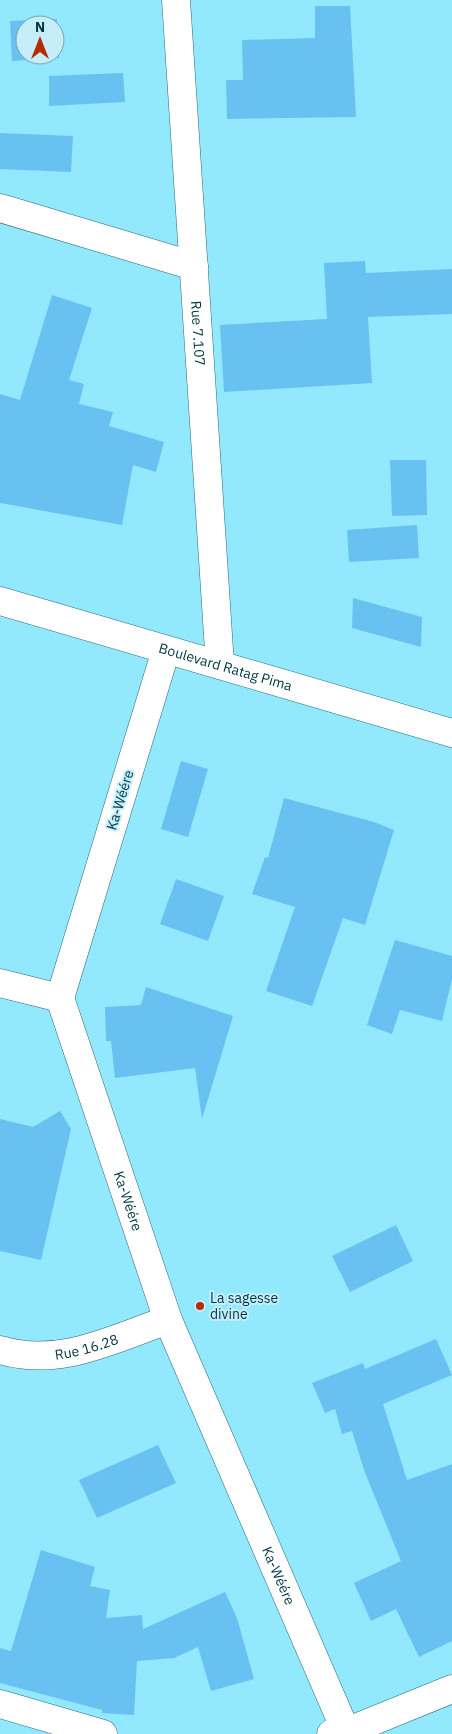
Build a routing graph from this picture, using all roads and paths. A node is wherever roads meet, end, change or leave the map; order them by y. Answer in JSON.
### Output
{"nodes":[{"id":1,"x":176,"y":0,"type":"edge"},
{"id":2,"x":0,"y":208,"type":"edge"},
{"id":3,"x":194,"y":266,"type":"junction"},
{"id":4,"x":0,"y":601,"type":"edge"},
{"id":5,"x":166,"y":650,"type":"junction"},
{"id":6,"x":220,"y":665,"type":"junction"},
{"id":7,"x":452,"y":733,"type":"edge"},
{"id":8,"x":0,"y":983,"type":"edge"},
{"id":9,"x":60,"y":998,"type":"junction"},
{"id":10,"x":168,"y":1320,"type":"junction"},
{"id":11,"x":0,"y":1350,"type":"edge"},
{"id":12,"x":452,"y":1689,"type":"edge"},
{"id":13,"x":0,"y":1704,"type":"edge"},
{"id":14,"x":342,"y":1733,"type":"edge"},
{"id":15,"x":103,"y":1734,"type":"edge"}],
"edges":[{"from":1,"to":3,"type":"street","name":"Rue 7.107"},
{"from":2,"to":3,"type":"street"},
{"from":3,"to":6,"type":"street","name":"Rue 7.107"},
{"from":4,"to":5,"type":"street","name":"Boulevard Ratag Pima"},
{"from":5,"to":6,"type":"street","name":"Boulevard Ratag Pima"},
{"from":5,"to":9,"type":"street","name":"Ka-Wéére"},
{"from":6,"to":7,"type":"street","name":"Boulevard Ratag Pima"},
{"from":8,"to":9,"type":"street"},
{"from":9,"to":10,"type":"street","name":"Ka-Wéére"},
{"from":10,"to":11,"type":"street","name":"Rue 16.28"},
{"from":10,"to":14,"type":"street","name":"Ka-Wéére"},
{"from":12,"to":14,"type":"street"},
{"from":13,"to":15,"type":"street"}]}
